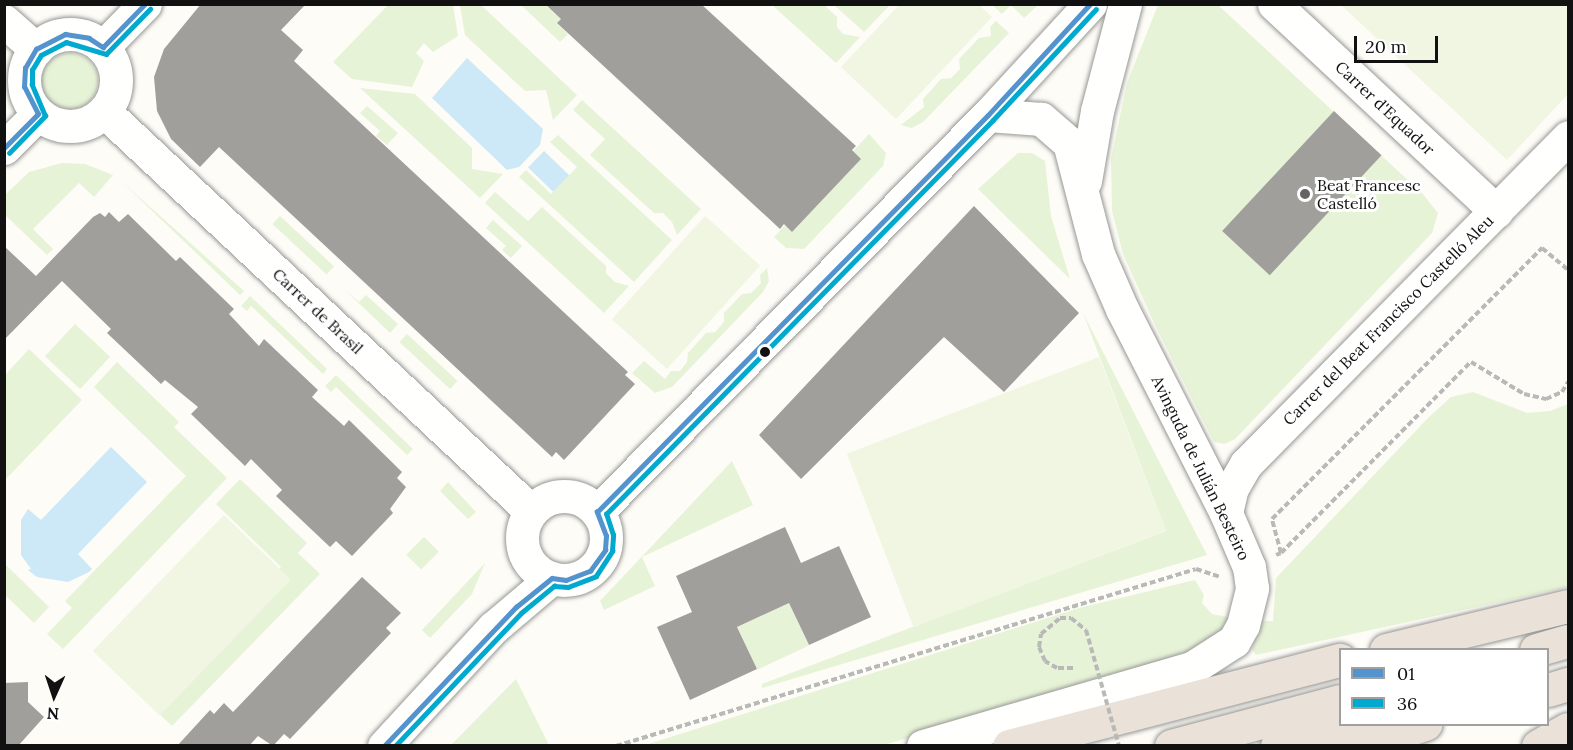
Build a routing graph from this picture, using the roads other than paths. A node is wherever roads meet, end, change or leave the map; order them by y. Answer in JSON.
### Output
{"nodes":[{"id":1,"x":144,"y":4,"type":"edge"},
{"id":2,"x":1090,"y":4,"type":"edge"},
{"id":3,"x":1125,"y":4,"type":"edge"},
{"id":4,"x":1275,"y":4,"type":"edge"},
{"id":5,"x":4,"y":21,"type":"edge"},
{"id":6,"x":103,"y":47,"type":"junction"},
{"id":7,"x":36,"y":49,"type":"junction"},
{"id":8,"x":105,"y":112,"type":"junction"},
{"id":9,"x":38,"y":114,"type":"junction"},
{"id":10,"x":988,"y":115,"type":"junction"},
{"id":11,"x":1569,"y":137,"type":"edge"},
{"id":12,"x":4,"y":148,"type":"edge"},
{"id":13,"x":1084,"y":191,"type":"junction"},
{"id":14,"x":1496,"y":211,"type":"junction"},
{"id":15,"x":531,"y":511,"type":"junction"},
{"id":16,"x":597,"y":512,"type":"junction"},
{"id":17,"x":1227,"y":513,"type":"junction"},
{"id":18,"x":552,"y":578,"type":"junction"},
{"id":19,"x":1569,"y":606,"type":"edge"},
{"id":20,"x":1569,"y":641,"type":"edge"},
{"id":21,"x":1394,"y":648,"type":"edge"},
{"id":22,"x":1543,"y":648,"type":"edge"},
{"id":23,"x":1339,"y":661,"type":"edge"},
{"id":24,"x":1569,"y":684,"type":"edge"},
{"id":25,"x":1549,"y":690,"type":"edge"},
{"id":26,"x":1339,"y":702,"type":"edge"},
{"id":27,"x":1362,"y":726,"type":"edge"},
{"id":28,"x":1419,"y":726,"type":"edge"},
{"id":29,"x":1569,"y":729,"type":"edge"},
{"id":30,"x":384,"y":746,"type":"edge"},
{"id":31,"x":923,"y":746,"type":"edge"},
{"id":32,"x":1009,"y":746,"type":"edge"},
{"id":33,"x":1171,"y":746,"type":"edge"},
{"id":34,"x":1277,"y":746,"type":"edge"},
{"id":35,"x":1358,"y":746,"type":"edge"},
{"id":36,"x":1538,"y":746,"type":"edge"}],
"edges":[{"from":1,"to":6,"type":"street"},
{"from":2,"to":10,"type":"street"},
{"from":3,"to":13,"type":"street","name":"Avinguda de Julián Besteiro"},
{"from":4,"to":14,"type":"street","name":"Carrer d'Equador"},
{"from":5,"to":7,"type":"street"},
{"from":6,"to":7,"type":"street"},
{"from":6,"to":8,"type":"street"},
{"from":7,"to":9,"type":"street"},
{"from":8,"to":9,"type":"street"},
{"from":8,"to":15,"type":"street","name":"Carrer de Brasil"},
{"from":9,"to":12,"type":"street"},
{"from":10,"to":13,"type":"street","name":"Avinguda de Julián Besteiro"},
{"from":10,"to":16,"type":"street"},
{"from":11,"to":14,"type":"street","name":"Carrer del Beat Francisco Castelló Aleu"},
{"from":13,"to":17,"type":"street","name":"Avinguda de Julián Besteiro"},
{"from":14,"to":17,"type":"street","name":"Carrer del Beat Francisco Castelló Aleu"},
{"from":15,"to":16,"type":"street"},
{"from":15,"to":18,"type":"street"},
{"from":16,"to":18,"type":"street"},
{"from":17,"to":31,"type":"street","name":"Avinguda de Julián Besteiro"},
{"from":18,"to":30,"type":"street"},
{"from":19,"to":21,"type":"highway"},
{"from":20,"to":22,"type":"highway"},
{"from":23,"to":32,"type":"highway"},
{"from":24,"to":25,"type":"highway"},
{"from":26,"to":33,"type":"highway"},
{"from":27,"to":34,"type":"highway"},
{"from":28,"to":35,"type":"highway"},
{"from":29,"to":36,"type":"highway"}]}
